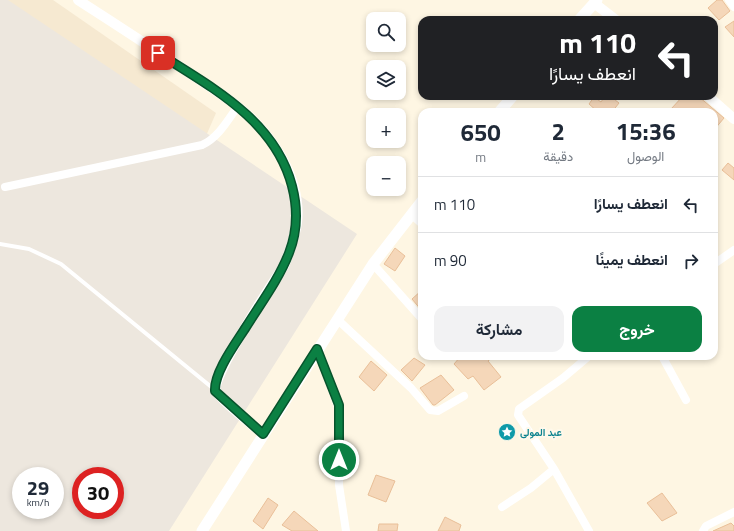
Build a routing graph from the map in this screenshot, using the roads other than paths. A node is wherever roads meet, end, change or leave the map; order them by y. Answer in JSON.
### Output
{"nodes":[{"id":1,"x":78,"y":0,"type":"edge"},
{"id":2,"x":729,"y":0,"type":"edge"},
{"id":3,"x":596,"y":2,"type":"edge"},
{"id":4,"x":734,"y":7,"type":"edge"},
{"id":5,"x":583,"y":16,"type":"edge"},
{"id":6,"x":612,"y":16,"type":"edge"},
{"id":7,"x":510,"y":100,"type":"edge"},
{"id":8,"x":713,"y":100,"type":"edge"},
{"id":9,"x":238,"y":106,"type":"junction"},
{"id":10,"x":502,"y":108,"type":"edge"},
{"id":11,"x":734,"y":119,"type":"edge"},
{"id":12,"x":5,"y":187,"type":"dead end"},
{"id":13,"x":418,"y":206,"type":"edge"},
{"id":14,"x":411,"y":214,"type":"junction"},
{"id":15,"x":418,"y":220,"type":"edge"},
{"id":16,"x":0,"y":244,"type":"edge"},
{"id":17,"x":734,"y":250,"type":"edge"},
{"id":18,"x":718,"y":261,"type":"edge"},
{"id":19,"x":373,"y":264,"type":"junction"},
{"id":20,"x":418,"y":315,"type":"edge"},
{"id":21,"x":338,"y":320,"type":"junction"},
{"id":22,"x":317,"y":349,"type":"junction"},
{"id":23,"x":584,"y":360,"type":"edge"},
{"id":24,"x":664,"y":360,"type":"edge"},
{"id":25,"x":216,"y":391,"type":"junction"},
{"id":26,"x":464,"y":396,"type":"dead end"},
{"id":27,"x":686,"y":400,"type":"dead end"},
{"id":28,"x":263,"y":434,"type":"junction"},
{"id":29,"x":554,"y":469,"type":"junction"},
{"id":30,"x":502,"y":507,"type":"dead end"},
{"id":31,"x":734,"y":512,"type":"edge"},
{"id":32,"x":202,"y":531,"type":"edge"},
{"id":33,"x":346,"y":531,"type":"edge"},
{"id":34,"x":589,"y":531,"type":"edge"},
{"id":35,"x":702,"y":531,"type":"edge"}],
"edges":[{"from":1,"to":9,"type":"street"},
{"from":2,"to":4,"type":"street"},
{"from":3,"to":5,"type":"main road"},
{"from":3,"to":6,"type":"street"},
{"from":7,"to":10,"type":"main road"},
{"from":8,"to":11,"type":"street"},
{"from":9,"to":12,"type":"street"},
{"from":9,"to":25,"type":"street"},
{"from":13,"to":14,"type":"main road"},
{"from":14,"to":15,"type":"street"},
{"from":14,"to":19,"type":"main road"},
{"from":16,"to":25,"type":"lane"},
{"from":17,"to":18,"type":"street"},
{"from":19,"to":20,"type":"street"},
{"from":19,"to":21,"type":"main road"},
{"from":21,"to":22,"type":"main road"},
{"from":21,"to":26,"type":"street"},
{"from":22,"to":28,"type":"main road"},
{"from":22,"to":33,"type":"street"},
{"from":23,"to":29,"type":"street"},
{"from":24,"to":27,"type":"street"},
{"from":25,"to":28,"type":"street"},
{"from":28,"to":32,"type":"main road"},
{"from":29,"to":30,"type":"street"},
{"from":29,"to":34,"type":"street"},
{"from":31,"to":35,"type":"street"}]}
